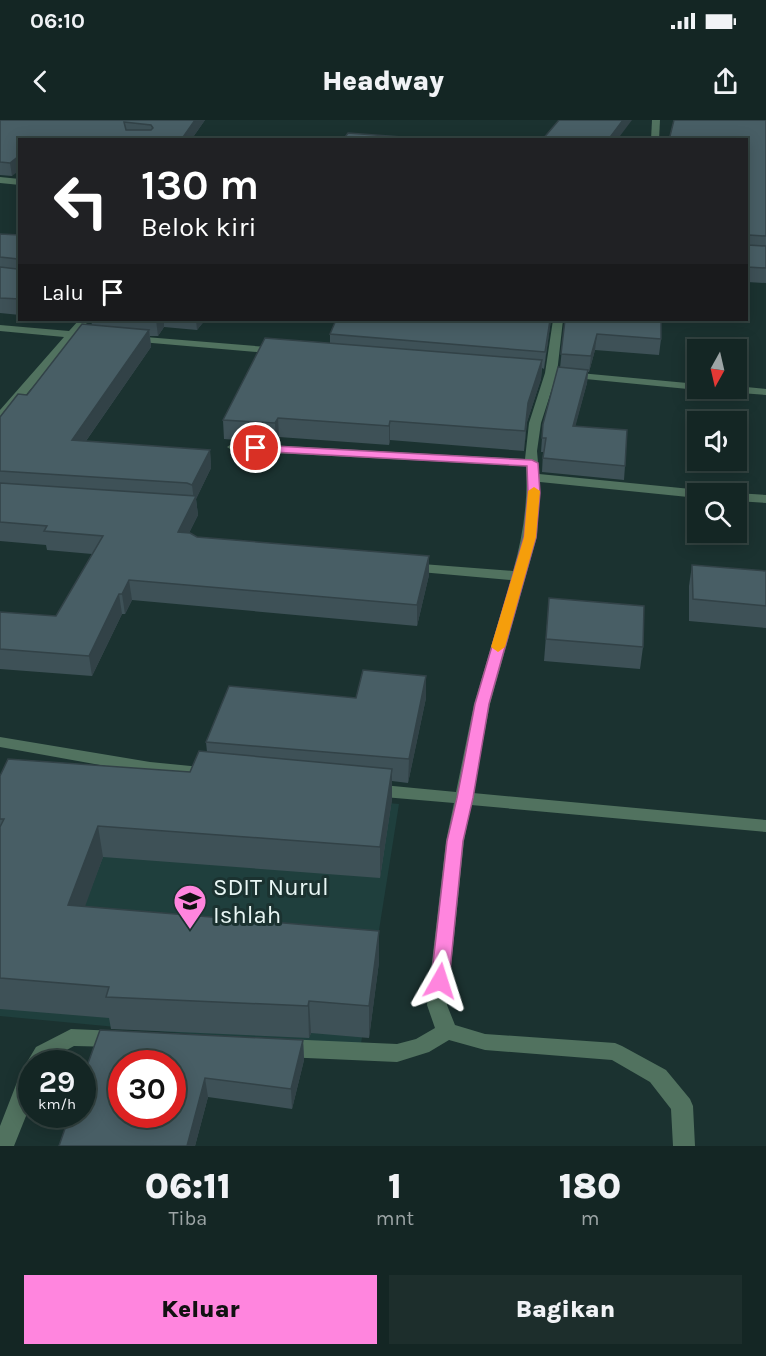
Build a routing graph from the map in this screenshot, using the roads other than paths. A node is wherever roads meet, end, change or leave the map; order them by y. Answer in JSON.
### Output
{"nodes":[{"id":1,"x":656,"y":120,"type":"edge"},
{"id":2,"x":655,"y":138,"type":"edge"},
{"id":3,"x":0,"y":180,"type":"edge"},
{"id":4,"x":18,"y":182,"type":"edge"},
{"id":5,"x":83,"y":321,"type":"edge"},
{"id":6,"x":558,"y":321,"type":"edge"},
{"id":7,"x":0,"y":328,"type":"edge"},
{"id":8,"x":71,"y":334,"type":"junction"},
{"id":9,"x":293,"y":352,"type":"edge"},
{"id":10,"x":545,"y":372,"type":"junction"},
{"id":11,"x":687,"y":386,"type":"edge"},
{"id":12,"x":747,"y":391,"type":"edge"},
{"id":13,"x":766,"y":392,"type":"edge"},
{"id":14,"x":0,"y":417,"type":"edge"},
{"id":15,"x":233,"y":447,"type":"dead end"},
{"id":16,"x":533,"y":470,"type":"junction"},
{"id":17,"x":687,"y":492,"type":"edge"},
{"id":18,"x":747,"y":498,"type":"edge"},
{"id":19,"x":766,"y":499,"type":"edge"},
{"id":20,"x":389,"y":565,"type":"edge"},
{"id":21,"x":519,"y":576,"type":"junction"},
{"id":22,"x":0,"y":742,"type":"edge"},
{"id":23,"x":220,"y":775,"type":"edge"},
{"id":24,"x":360,"y":788,"type":"edge"},
{"id":25,"x":465,"y":798,"type":"junction"},
{"id":26,"x":766,"y":826,"type":"edge"},
{"id":27,"x":447,"y":1031,"type":"junction"},
{"id":28,"x":141,"y":1040,"type":"edge"},
{"id":29,"x":269,"y":1047,"type":"edge"},
{"id":30,"x":48,"y":1050,"type":"edge"},
{"id":31,"x":18,"y":1108,"type":"edge"},
{"id":32,"x":3,"y":1146,"type":"edge"},
{"id":33,"x":684,"y":1146,"type":"edge"}],
"edges":[{"from":1,"to":2,"type":"street"},
{"from":3,"to":4,"type":"street"},
{"from":5,"to":8,"type":"street"},
{"from":6,"to":10,"type":"street"},
{"from":7,"to":8,"type":"street"},
{"from":8,"to":9,"type":"street"},
{"from":8,"to":14,"type":"street"},
{"from":10,"to":11,"type":"street"},
{"from":10,"to":16,"type":"street"},
{"from":12,"to":13,"type":"street"},
{"from":15,"to":16,"type":"street"},
{"from":16,"to":17,"type":"street"},
{"from":16,"to":21,"type":"street"},
{"from":18,"to":19,"type":"street"},
{"from":20,"to":21,"type":"street"},
{"from":21,"to":25,"type":"street"},
{"from":22,"to":23,"type":"street"},
{"from":24,"to":25,"type":"street"},
{"from":25,"to":26,"type":"street"},
{"from":25,"to":27,"type":"street"},
{"from":27,"to":29,"type":"street"},
{"from":27,"to":33,"type":"street"},
{"from":28,"to":30,"type":"street"},
{"from":31,"to":32,"type":"street"}]}
